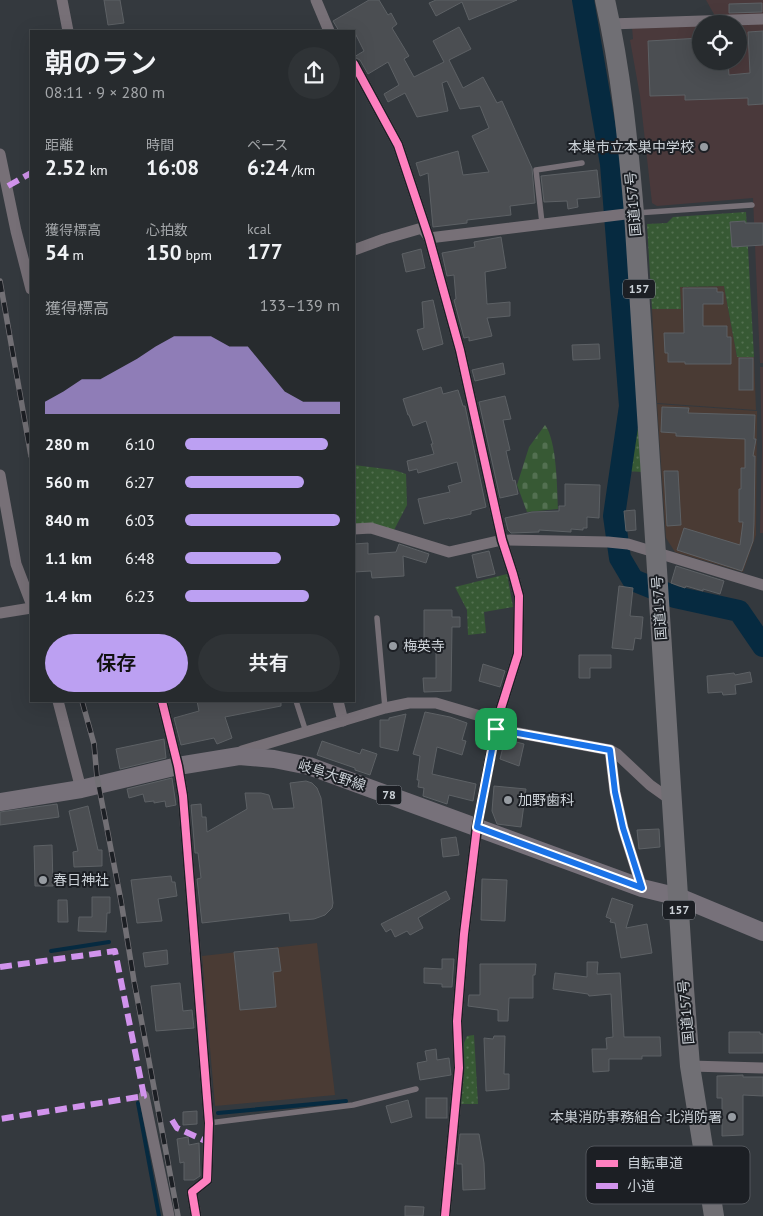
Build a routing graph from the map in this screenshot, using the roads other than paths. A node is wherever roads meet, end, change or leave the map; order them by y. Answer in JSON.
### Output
{"nodes":[{"id":1,"x":62,"y":0,"type":"edge"},
{"id":2,"x":316,"y":0,"type":"edge"},
{"id":3,"x":605,"y":0,"type":"edge"},
{"id":4,"x":763,"y":19,"type":"edge"},
{"id":5,"x":610,"y":24,"type":"junction"},
{"id":6,"x":68,"y":30,"type":"edge"},
{"id":7,"x":330,"y":30,"type":"edge"},
{"id":8,"x":355,"y":66,"type":"edge"},
{"id":9,"x":0,"y":154,"type":"edge"},
{"id":10,"x":582,"y":163,"type":"dead end"},
{"id":11,"x":752,"y":205,"type":"dead end"},
{"id":12,"x":628,"y":214,"type":"junction"},
{"id":13,"x":542,"y":223,"type":"junction"},
{"id":14,"x":429,"y":238,"type":"junction"},
{"id":15,"x":355,"y":250,"type":"edge"},
{"id":16,"x":30,"y":285,"type":"edge"},
{"id":17,"x":0,"y":475,"type":"edge"},
{"id":18,"x":355,"y":529,"type":"edge"},
{"id":19,"x":502,"y":540,"type":"junction"},
{"id":20,"x":656,"y":553,"type":"junction"},
{"id":21,"x":763,"y":585,"type":"edge"},
{"id":22,"x":30,"y":600,"type":"edge"},
{"id":23,"x":30,"y":608,"type":"edge"},
{"id":24,"x":0,"y":613,"type":"edge"},
{"id":25,"x":377,"y":618,"type":"dead end"},
{"id":26,"x":58,"y":702,"type":"edge"},
{"id":27,"x":162,"y":702,"type":"edge"},
{"id":28,"x":296,"y":702,"type":"edge"},
{"id":29,"x":338,"y":702,"type":"edge"},
{"id":30,"x":385,"y":708,"type":"junction"},
{"id":31,"x":343,"y":721,"type":"junction"},
{"id":32,"x":497,"y":725,"type":"junction"},
{"id":33,"x":306,"y":732,"type":"junction"},
{"id":34,"x":610,"y":750,"type":"junction"},
{"id":35,"x":239,"y":756,"type":"junction"},
{"id":36,"x":178,"y":766,"type":"junction"},
{"id":37,"x":81,"y":789,"type":"junction"},
{"id":38,"x":671,"y":800,"type":"junction"},
{"id":39,"x":0,"y":802,"type":"edge"},
{"id":40,"x":477,"y":827,"type":"junction"},
{"id":41,"x":642,"y":888,"type":"junction"},
{"id":42,"x":679,"y":897,"type":"junction"},
{"id":43,"x":763,"y":932,"type":"edge"},
{"id":44,"x":690,"y":1066,"type":"junction"},
{"id":45,"x":763,"y":1068,"type":"edge"},
{"id":46,"x":416,"y":1089,"type":"dead end"},
{"id":47,"x":144,"y":1096,"type":"dead end"},
{"id":48,"x":209,"y":1123,"type":"junction"},
{"id":49,"x":703,"y":1146,"type":"edge"},
{"id":50,"x":169,"y":1216,"type":"edge"},
{"id":51,"x":196,"y":1216,"type":"edge"},
{"id":52,"x":445,"y":1216,"type":"edge"}],
"edges":[{"from":1,"to":6,"type":"street"},
{"from":2,"to":7,"type":"street"},
{"from":3,"to":5,"type":"highway","name":"国道157号","number":"157"},
{"from":4,"to":5,"type":"street"},
{"from":5,"to":12,"type":"highway","name":"国道157号","number":"157"},
{"from":8,"to":14,"type":"street"},
{"from":9,"to":16,"type":"street"},
{"from":10,"to":13,"type":"lane"},
{"from":11,"to":12,"type":"lane"},
{"from":12,"to":13,"type":"street"},
{"from":12,"to":20,"type":"highway","name":"国道157号","number":"157"},
{"from":13,"to":14,"type":"street"},
{"from":14,"to":15,"type":"street"},
{"from":14,"to":19,"type":"street"},
{"from":17,"to":22,"type":"street"},
{"from":18,"to":19,"type":"street"},
{"from":19,"to":20,"type":"street"},
{"from":19,"to":32,"type":"street"},
{"from":20,"to":21,"type":"street"},
{"from":20,"to":38,"type":"highway","name":"国道157号","number":"157"},
{"from":23,"to":24,"type":"street"},
{"from":25,"to":30,"type":"lane"},
{"from":26,"to":37,"type":"street"},
{"from":27,"to":36,"type":"street"},
{"from":28,"to":33,"type":"lane"},
{"from":29,"to":31,"type":"street"},
{"from":30,"to":31,"type":"street"},
{"from":30,"to":32,"type":"street"},
{"from":31,"to":33,"type":"street"},
{"from":32,"to":34,"type":"street"},
{"from":32,"to":40,"type":"street"},
{"from":33,"to":35,"type":"street"},
{"from":34,"to":38,"type":"street"},
{"from":34,"to":41,"type":"street"},
{"from":35,"to":36,"type":"main road","name":"岐阜大野線","number":"78"},
{"from":35,"to":40,"type":"main road","name":"岐阜大野線","number":"78"},
{"from":36,"to":37,"type":"main road","name":"岐阜大野線","number":"78"},
{"from":36,"to":48,"type":"street"},
{"from":37,"to":39,"type":"main road","name":"岐阜大野線","number":"78"},
{"from":38,"to":42,"type":"highway","name":"国道157号","number":"157"},
{"from":40,"to":41,"type":"main road","name":"岐阜大野線","number":"78"},
{"from":40,"to":52,"type":"street"},
{"from":41,"to":42,"type":"main road","name":"岐阜大野線","number":"78"},
{"from":42,"to":43,"type":"main road","name":"岐阜大野線","number":"78"},
{"from":42,"to":44,"type":"highway","name":"国道157号","number":"157"},
{"from":44,"to":45,"type":"street"},
{"from":44,"to":49,"type":"highway","name":"国道157号","number":"157"},
{"from":46,"to":48,"type":"lane"},
{"from":47,"to":50,"type":"street"},
{"from":48,"to":51,"type":"street"}]}
